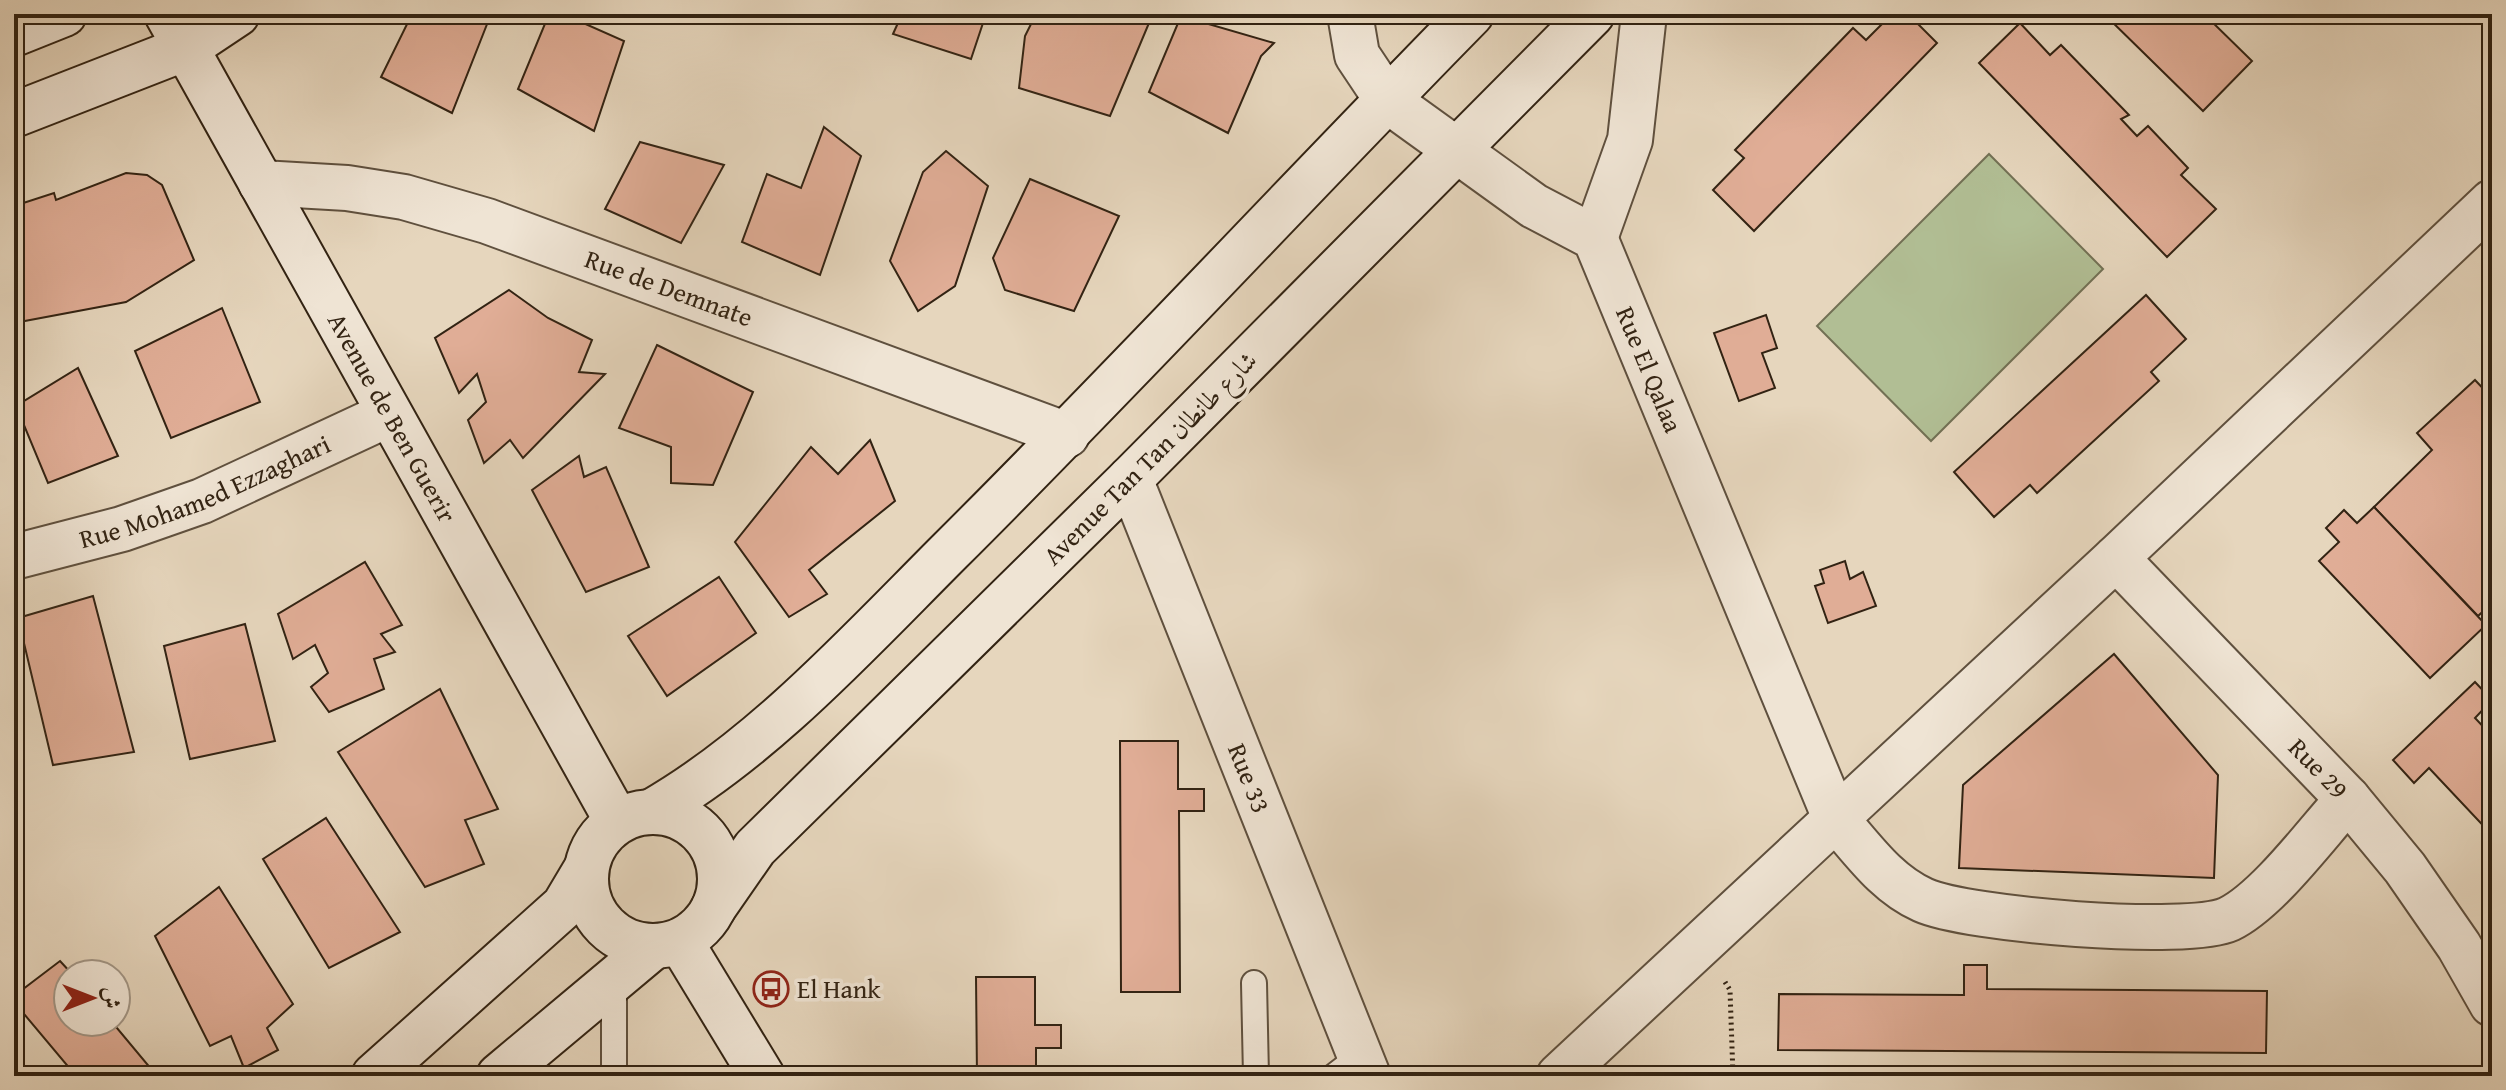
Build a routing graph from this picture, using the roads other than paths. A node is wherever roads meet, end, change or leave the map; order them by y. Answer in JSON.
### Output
{"nodes":[{"id":1,"x":64,"y":14,"type":"edge"},
{"id":2,"x":237,"y":14,"type":"edge"},
{"id":3,"x":1350,"y":14,"type":"edge"},
{"id":4,"x":1471,"y":14,"type":"edge"},
{"id":5,"x":1592,"y":14,"type":"edge"},
{"id":6,"x":1644,"y":14,"type":"edge"},
{"id":7,"x":176,"y":31,"type":"edge"},
{"id":8,"x":14,"y":34,"type":"edge"},
{"id":9,"x":1387,"y":100,"type":"junction"},
{"id":10,"x":14,"y":115,"type":"edge"},
{"id":11,"x":1456,"y":151,"type":"junction"},
{"id":12,"x":261,"y":183,"type":"junction"},
{"id":13,"x":2492,"y":202,"type":"edge"},
{"id":14,"x":1595,"y":238,"type":"junction"},
{"id":15,"x":389,"y":414,"type":"junction"},
{"id":16,"x":1067,"y":435,"type":"junction"},
{"id":17,"x":1130,"y":479,"type":"junction"},
{"id":18,"x":14,"y":557,"type":"edge"},
{"id":19,"x":2116,"y":558,"type":"junction"},
{"id":20,"x":2348,"y":799,"type":"junction"},
{"id":21,"x":634,"y":817,"type":"junction"},
{"id":22,"x":1835,"y":818,"type":"junction"},
{"id":23,"x":586,"y":869,"type":"junction"},
{"id":24,"x":714,"y":907,"type":"junction"},
{"id":25,"x":666,"y":944,"type":"junction"},
{"id":26,"x":614,"y":977,"type":"junction"},
{"id":27,"x":1254,"y":983,"type":"dead end"},
{"id":28,"x":2492,"y":1004,"type":"edge"},
{"id":29,"x":1354,"y":1069,"type":"edge"},
{"id":30,"x":374,"y":1076,"type":"edge"},
{"id":31,"x":499,"y":1076,"type":"edge"},
{"id":32,"x":614,"y":1076,"type":"edge"},
{"id":33,"x":762,"y":1076,"type":"edge"},
{"id":34,"x":1256,"y":1076,"type":"edge"},
{"id":35,"x":1559,"y":1076,"type":"edge"}],
"edges":[{"from":1,"to":8,"type":"street"},
{"from":2,"to":7,"type":"street"},
{"from":3,"to":9,"type":"street"},
{"from":4,"to":9,"type":"street"},
{"from":5,"to":11,"type":"street","name":"Avenue Tan Tan شارع طانطان"},
{"from":6,"to":14,"type":"street"},
{"from":7,"to":10,"type":"street"},
{"from":7,"to":12,"type":"street","name":"Avenue de Ben Guerir"},
{"from":9,"to":11,"type":"street"},
{"from":9,"to":16,"type":"street"},
{"from":11,"to":14,"type":"street"},
{"from":11,"to":17,"type":"street","name":"Avenue Tan Tan شارع طانطان"},
{"from":12,"to":15,"type":"street","name":"Avenue de Ben Guerir"},
{"from":12,"to":16,"type":"street","name":"Rue de Demnate"},
{"from":13,"to":19,"type":"street"},
{"from":14,"to":22,"type":"street","name":"Rue El Qalaa"},
{"from":15,"to":18,"type":"street","name":"Rue Mohamed Ezzaghari"},
{"from":15,"to":21,"type":"street","name":"Avenue de Ben Guerir"},
{"from":16,"to":21,"type":"street"},
{"from":17,"to":24,"type":"street","name":"Avenue Tan Tan شارع طانطان"},
{"from":17,"to":29,"type":"street","name":"Rue 33"},
{"from":19,"to":20,"type":"street","name":"Rue 29"},
{"from":19,"to":22,"type":"street"},
{"from":20,"to":22,"type":"street","name":"Rue El Qalaa"},
{"from":20,"to":28,"type":"street","name":"Rue 29"},
{"from":21,"to":23,"type":"street"},
{"from":21,"to":24,"type":"street"},
{"from":22,"to":35,"type":"street"},
{"from":23,"to":25,"type":"street"},
{"from":23,"to":30,"type":"street"},
{"from":24,"to":25,"type":"street"},
{"from":25,"to":26,"type":"street"},
{"from":25,"to":33,"type":"street"},
{"from":26,"to":31,"type":"street"},
{"from":26,"to":32,"type":"lane"},
{"from":27,"to":34,"type":"lane"}]}
